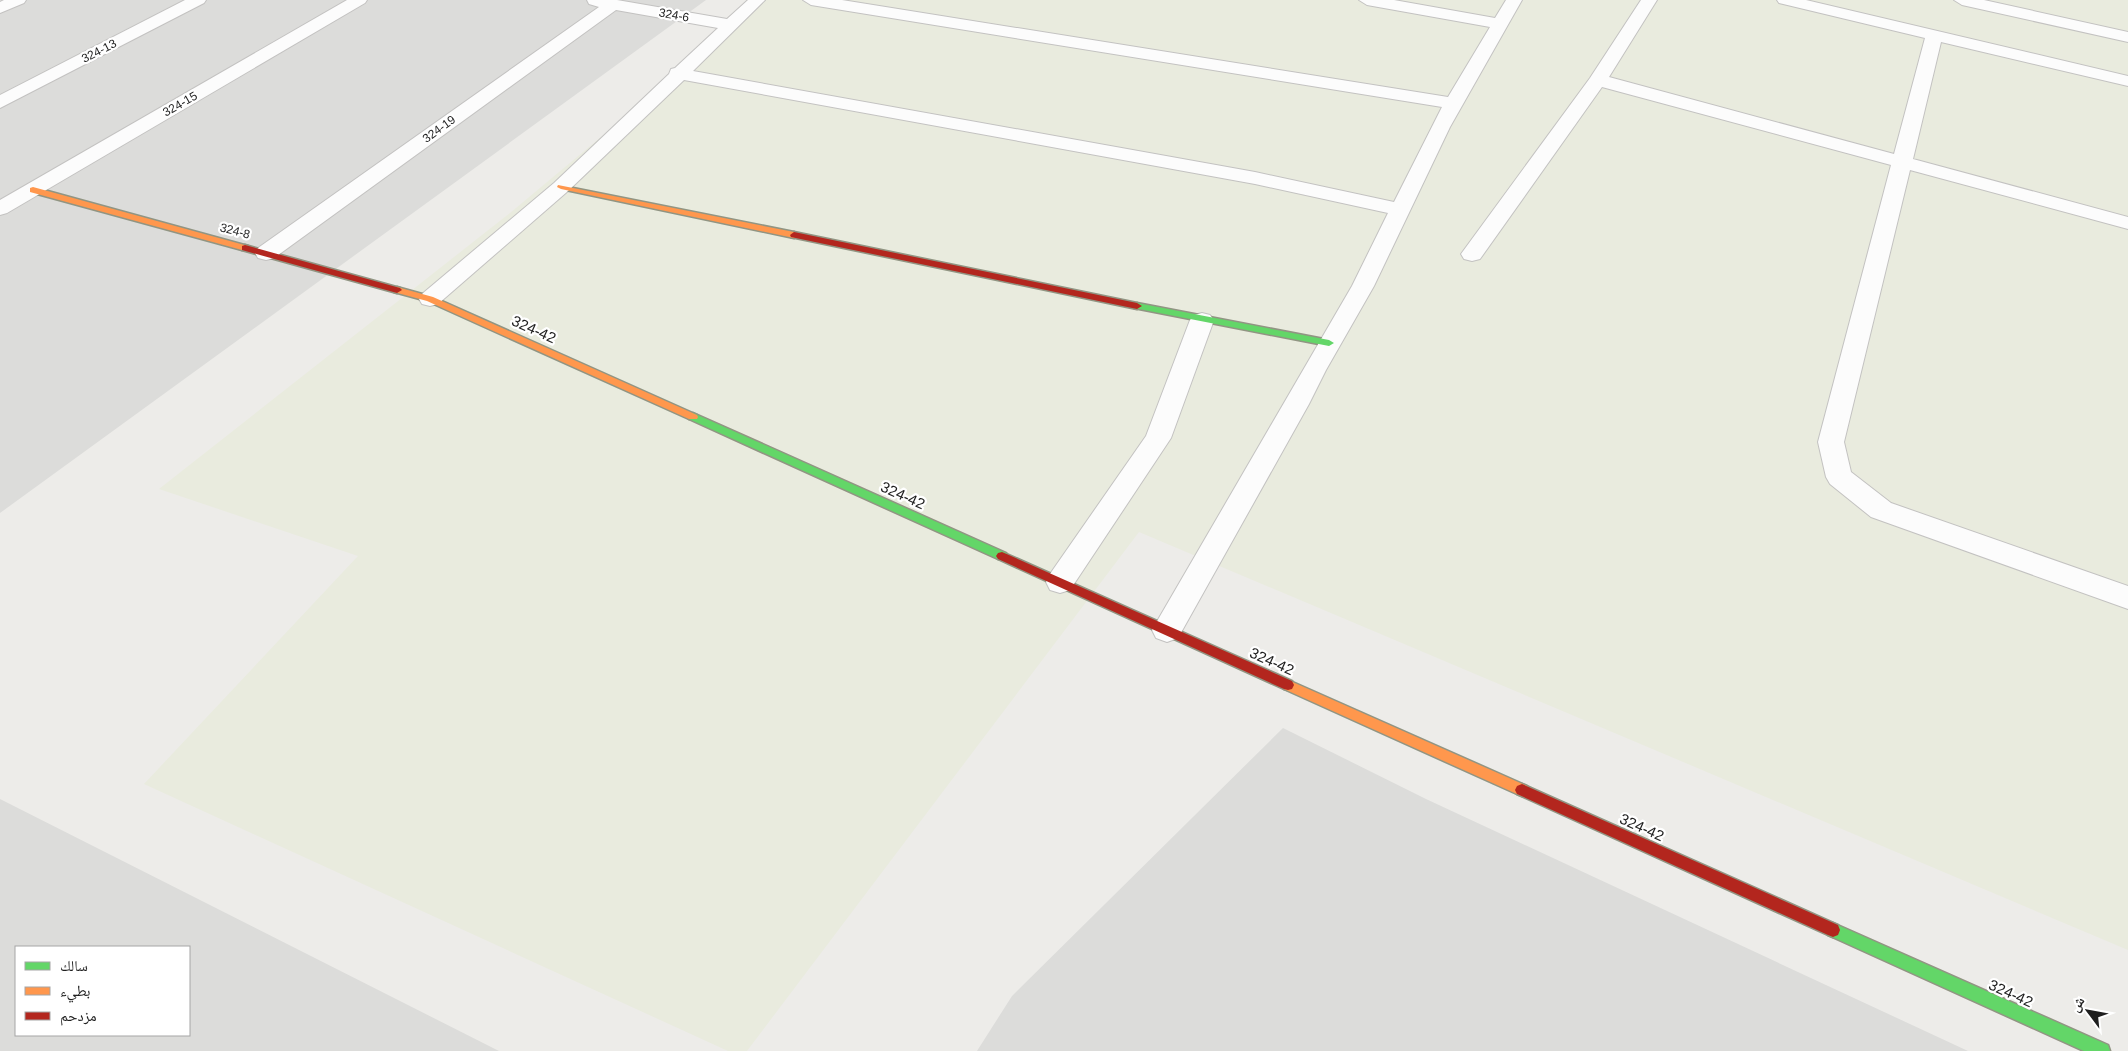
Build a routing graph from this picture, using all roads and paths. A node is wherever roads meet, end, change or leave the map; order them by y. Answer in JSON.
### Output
{"nodes":[{"id":1,"x":18,"y":0,"type":"edge"},
{"id":2,"x":198,"y":0,"type":"edge"},
{"id":3,"x":359,"y":0,"type":"edge"},
{"id":4,"x":588,"y":0,"type":"edge"},
{"id":5,"x":757,"y":0,"type":"edge"},
{"id":6,"x":811,"y":0,"type":"edge"},
{"id":7,"x":1367,"y":0,"type":"edge"},
{"id":8,"x":1514,"y":0,"type":"edge"},
{"id":9,"x":1649,"y":0,"type":"edge"},
{"id":10,"x":1785,"y":0,"type":"edge"},
{"id":11,"x":1962,"y":0,"type":"edge"},
{"id":12,"x":613,"y":4,"type":"junction"},
{"id":13,"x":0,"y":8,"type":"edge"},
{"id":14,"x":1499,"y":24,"type":"junction"},
{"id":15,"x":730,"y":25,"type":"junction"},
{"id":16,"x":1934,"y":35,"type":"junction"},
{"id":17,"x":2128,"y":37,"type":"edge"},
{"id":18,"x":678,"y":73,"type":"junction"},
{"id":19,"x":1598,"y":80,"type":"junction"},
{"id":20,"x":2128,"y":82,"type":"edge"},
{"id":21,"x":0,"y":102,"type":"edge"},
{"id":22,"x":1453,"y":103,"type":"junction"},
{"id":23,"x":1900,"y":162,"type":"junction"},
{"id":24,"x":561,"y":186,"type":"junction"},
{"id":25,"x":33,"y":190,"type":"junction"},
{"id":26,"x":0,"y":209,"type":"edge"},
{"id":27,"x":1399,"y":209,"type":"junction"},
{"id":28,"x":2128,"y":223,"type":"edge"},
{"id":29,"x":266,"y":253,"type":"junction"},
{"id":30,"x":1472,"y":254,"type":"dead end"},
{"id":31,"x":430,"y":299,"type":"junction"},
{"id":32,"x":1202,"y":320,"type":"junction"},
{"id":33,"x":1329,"y":343,"type":"junction"},
{"id":34,"x":1060,"y":582,"type":"junction"},
{"id":35,"x":2128,"y":598,"type":"edge"},
{"id":36,"x":1167,"y":630,"type":"junction"},
{"id":37,"x":2102,"y":1051,"type":"edge"}],
"edges":[{"from":1,"to":13,"type":"street"},
{"from":2,"to":21,"type":"street","name":"324-13"},
{"from":3,"to":25,"type":"street","name":"324-15"},
{"from":4,"to":12,"type":"street","name":"324-6"},
{"from":5,"to":15,"type":"street"},
{"from":6,"to":22,"type":"street"},
{"from":7,"to":14,"type":"street"},
{"from":8,"to":14,"type":"street"},
{"from":9,"to":19,"type":"street"},
{"from":10,"to":16,"type":"street"},
{"from":11,"to":17,"type":"street"},
{"from":12,"to":15,"type":"street","name":"324-6"},
{"from":12,"to":29,"type":"street","name":"324-19"},
{"from":14,"to":22,"type":"street"},
{"from":15,"to":18,"type":"street"},
{"from":16,"to":20,"type":"street"},
{"from":16,"to":23,"type":"street"},
{"from":18,"to":24,"type":"street"},
{"from":18,"to":27,"type":"street"},
{"from":19,"to":23,"type":"street"},
{"from":19,"to":30,"type":"street"},
{"from":22,"to":27,"type":"street"},
{"from":23,"to":28,"type":"street"},
{"from":23,"to":35,"type":"street"},
{"from":24,"to":31,"type":"street"},
{"from":24,"to":32,"type":"street"},
{"from":25,"to":26,"type":"street","name":"324-15"},
{"from":25,"to":29,"type":"street","name":"324-8"},
{"from":27,"to":33,"type":"street"},
{"from":29,"to":31,"type":"street","name":"324-8"},
{"from":31,"to":34,"type":"street","name":"324-42"},
{"from":32,"to":33,"type":"street"},
{"from":32,"to":34,"type":"street"},
{"from":33,"to":36,"type":"street"},
{"from":34,"to":36,"type":"street","name":"324-42"},
{"from":36,"to":37,"type":"street","name":"324-42"}]}
